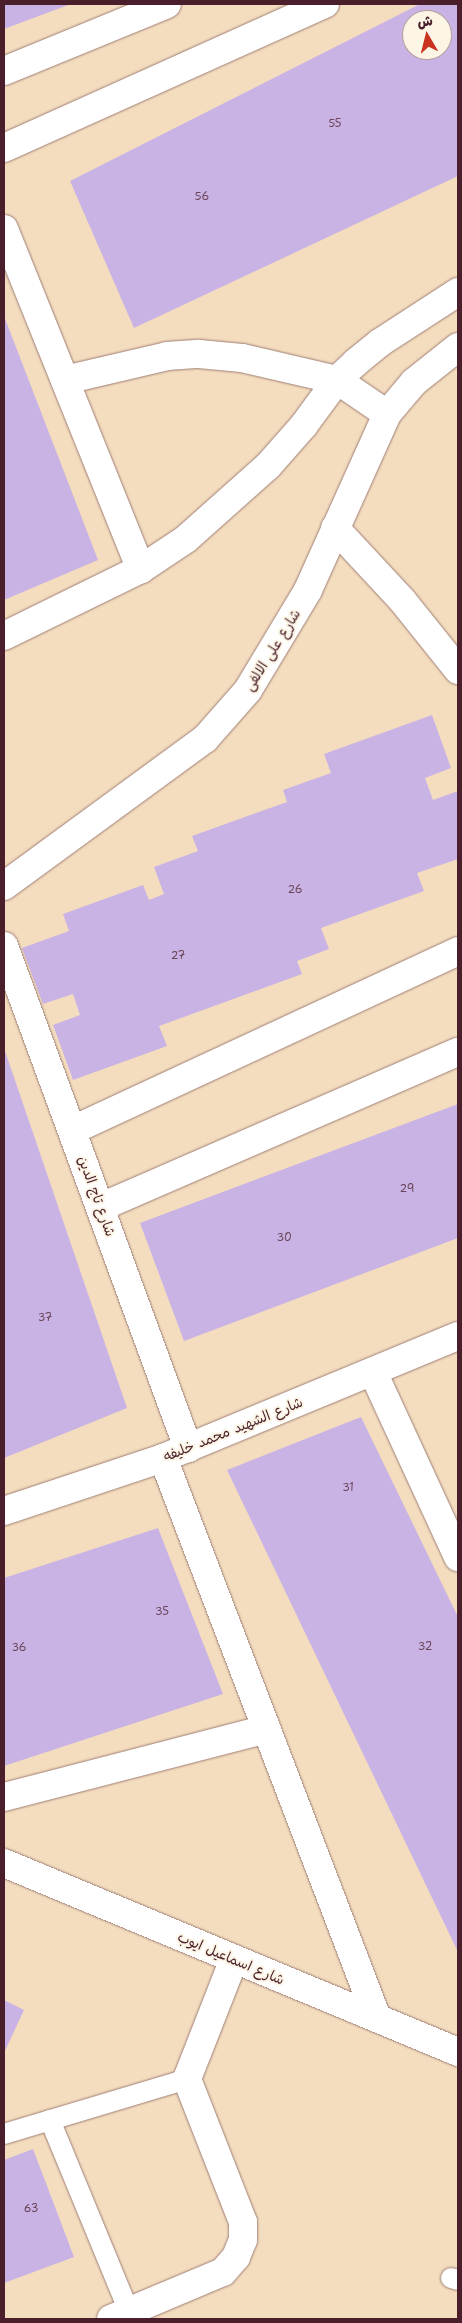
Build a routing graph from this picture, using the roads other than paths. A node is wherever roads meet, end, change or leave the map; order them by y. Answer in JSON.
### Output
{"nodes":[{"id":1,"x":167,"y":4,"type":"edge"},
{"id":2,"x":325,"y":4,"type":"edge"},
{"id":3,"x":4,"y":71,"type":"edge"},
{"id":4,"x":4,"y":148,"type":"edge"},
{"id":5,"x":7,"y":244,"type":"edge"},
{"id":6,"x":458,"y":292,"type":"edge"},
{"id":7,"x":458,"y":347,"type":"edge"},
{"id":8,"x":65,"y":380,"type":"junction"},
{"id":9,"x":337,"y":380,"type":"junction"},
{"id":10,"x":387,"y":414,"type":"junction"},
{"id":11,"x":335,"y":528,"type":"junction"},
{"id":12,"x":141,"y":569,"type":"junction"},
{"id":13,"x":4,"y":636,"type":"edge"},
{"id":14,"x":458,"y":670,"type":"edge"},
{"id":15,"x":4,"y":886,"type":"edge"},
{"id":16,"x":4,"y":946,"type":"edge"},
{"id":17,"x":458,"y":951,"type":"edge"},
{"id":18,"x":458,"y":1052,"type":"edge"},
{"id":19,"x":73,"y":1130,"type":"junction"},
{"id":20,"x":101,"y":1207,"type":"junction"},
{"id":21,"x":458,"y":1336,"type":"edge"},
{"id":22,"x":373,"y":1372,"type":"junction"},
{"id":23,"x":188,"y":1448,"type":"junction"},
{"id":24,"x":163,"y":1458,"type":"junction"},
{"id":25,"x":4,"y":1511,"type":"edge"},
{"id":26,"x":458,"y":1557,"type":"edge"},
{"id":27,"x":266,"y":1728,"type":"junction"},
{"id":28,"x":4,"y":1797,"type":"edge"},
{"id":29,"x":4,"y":1863,"type":"edge"},
{"id":30,"x":234,"y":1959,"type":"junction"},
{"id":31,"x":377,"y":2018,"type":"junction"},
{"id":32,"x":458,"y":2052,"type":"edge"},
{"id":33,"x":187,"y":2079,"type":"junction"},
{"id":34,"x":50,"y":2120,"type":"junction"},
{"id":35,"x":4,"y":2134,"type":"edge"},
{"id":36,"x":124,"y":2317,"type":"edge"}],
"edges":[{"from":1,"to":3,"type":"street"},
{"from":2,"to":4,"type":"street"},
{"from":5,"to":8,"type":"street"},
{"from":6,"to":9,"type":"street"},
{"from":7,"to":10,"type":"street","name":"شارع على الالفى"},
{"from":8,"to":9,"type":"street"},
{"from":8,"to":12,"type":"street"},
{"from":9,"to":10,"type":"street"},
{"from":9,"to":12,"type":"street"},
{"from":10,"to":11,"type":"street","name":"شارع على الالفى"},
{"from":11,"to":14,"type":"street"},
{"from":11,"to":15,"type":"street","name":"شارع على الالفى"},
{"from":12,"to":13,"type":"street"},
{"from":16,"to":19,"type":"street","name":"شارع تاج الدين"},
{"from":17,"to":19,"type":"street"},
{"from":18,"to":20,"type":"street"},
{"from":19,"to":20,"type":"street","name":"شارع تاج الدين"},
{"from":20,"to":23,"type":"street","name":"شارع تاج الدين"},
{"from":21,"to":22,"type":"street","name":"شارع الشهيد محمد خليفه"},
{"from":22,"to":23,"type":"street","name":"شارع الشهيد محمد خليفه"},
{"from":22,"to":26,"type":"street"},
{"from":23,"to":24,"type":"street","name":"شارع الشهيد محمد خليفه"},
{"from":24,"to":25,"type":"street","name":"شارع الشهيد محمد خليفه"},
{"from":24,"to":27,"type":"street"},
{"from":27,"to":28,"type":"street"},
{"from":27,"to":31,"type":"street"},
{"from":29,"to":30,"type":"street","name":"شارع اسماعيل ايوب"},
{"from":30,"to":31,"type":"street","name":"شارع اسماعيل ايوب"},
{"from":30,"to":33,"type":"street"},
{"from":31,"to":32,"type":"street","name":"شارع اسماعيل ايوب"},
{"from":33,"to":34,"type":"lane"},
{"from":33,"to":36,"type":"street"},
{"from":34,"to":35,"type":"lane"},
{"from":34,"to":36,"type":"lane"}]}
